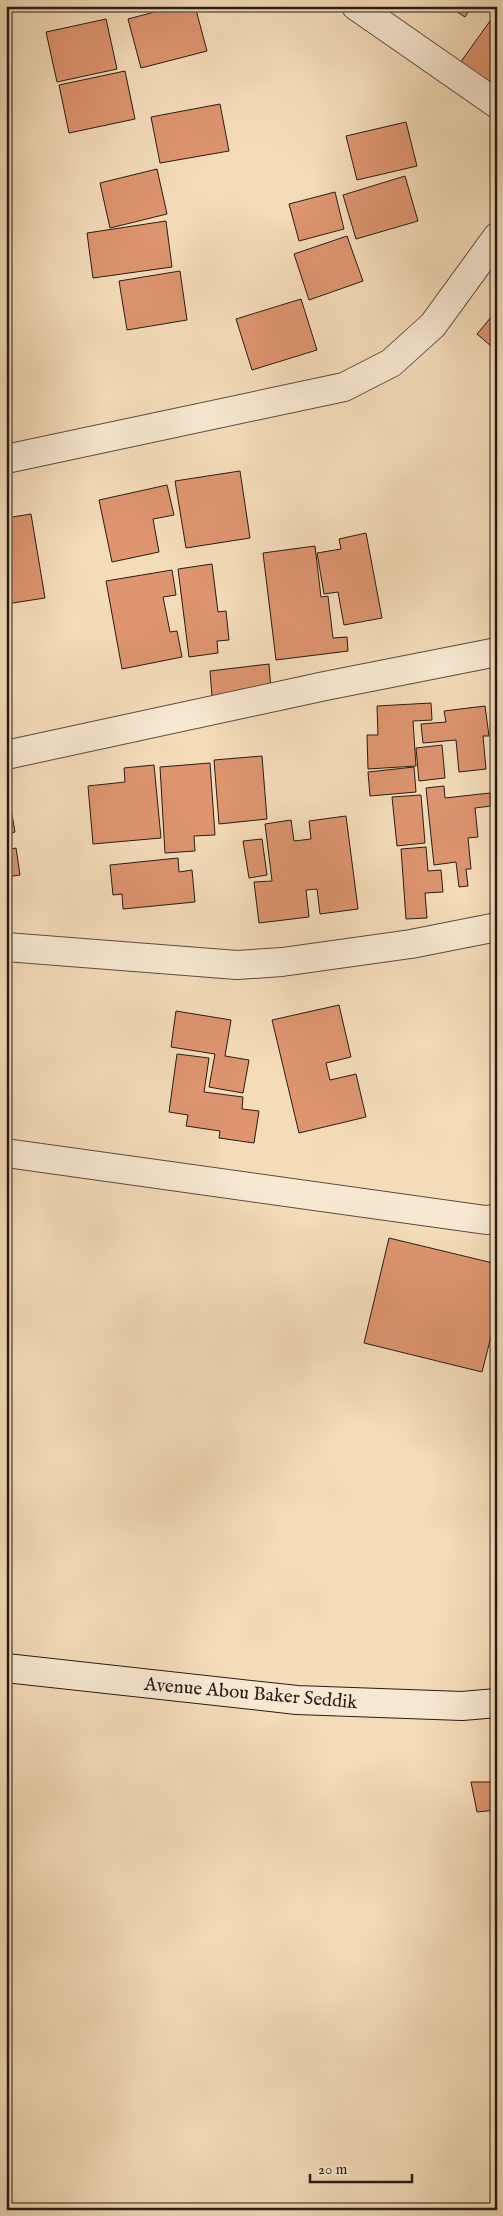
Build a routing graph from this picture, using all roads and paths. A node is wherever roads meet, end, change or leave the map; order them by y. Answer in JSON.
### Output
{"nodes":[{"id":1,"x":356,"y":6,"type":"edge"},
{"id":2,"x":497,"y":104,"type":"edge"},
{"id":3,"x":497,"y":237,"type":"edge"},
{"id":4,"x":6,"y":459,"type":"edge"},
{"id":5,"x":497,"y":652,"type":"edge"},
{"id":6,"x":6,"y":754,"type":"edge"},
{"id":7,"x":497,"y":927,"type":"edge"},
{"id":8,"x":6,"y":947,"type":"edge"},
{"id":9,"x":6,"y":1153,"type":"edge"},
{"id":10,"x":497,"y":1219,"type":"edge"},
{"id":11,"x":6,"y":1668,"type":"edge"},
{"id":12,"x":497,"y":1704,"type":"edge"}],
"edges":[{"from":1,"to":2,"type":"street"},
{"from":3,"to":4,"type":"street"},
{"from":5,"to":6,"type":"street"},
{"from":7,"to":8,"type":"street"},
{"from":9,"to":10,"type":"street"},
{"from":11,"to":12,"type":"street","name":"Avenue Abou Baker Seddik"}]}
